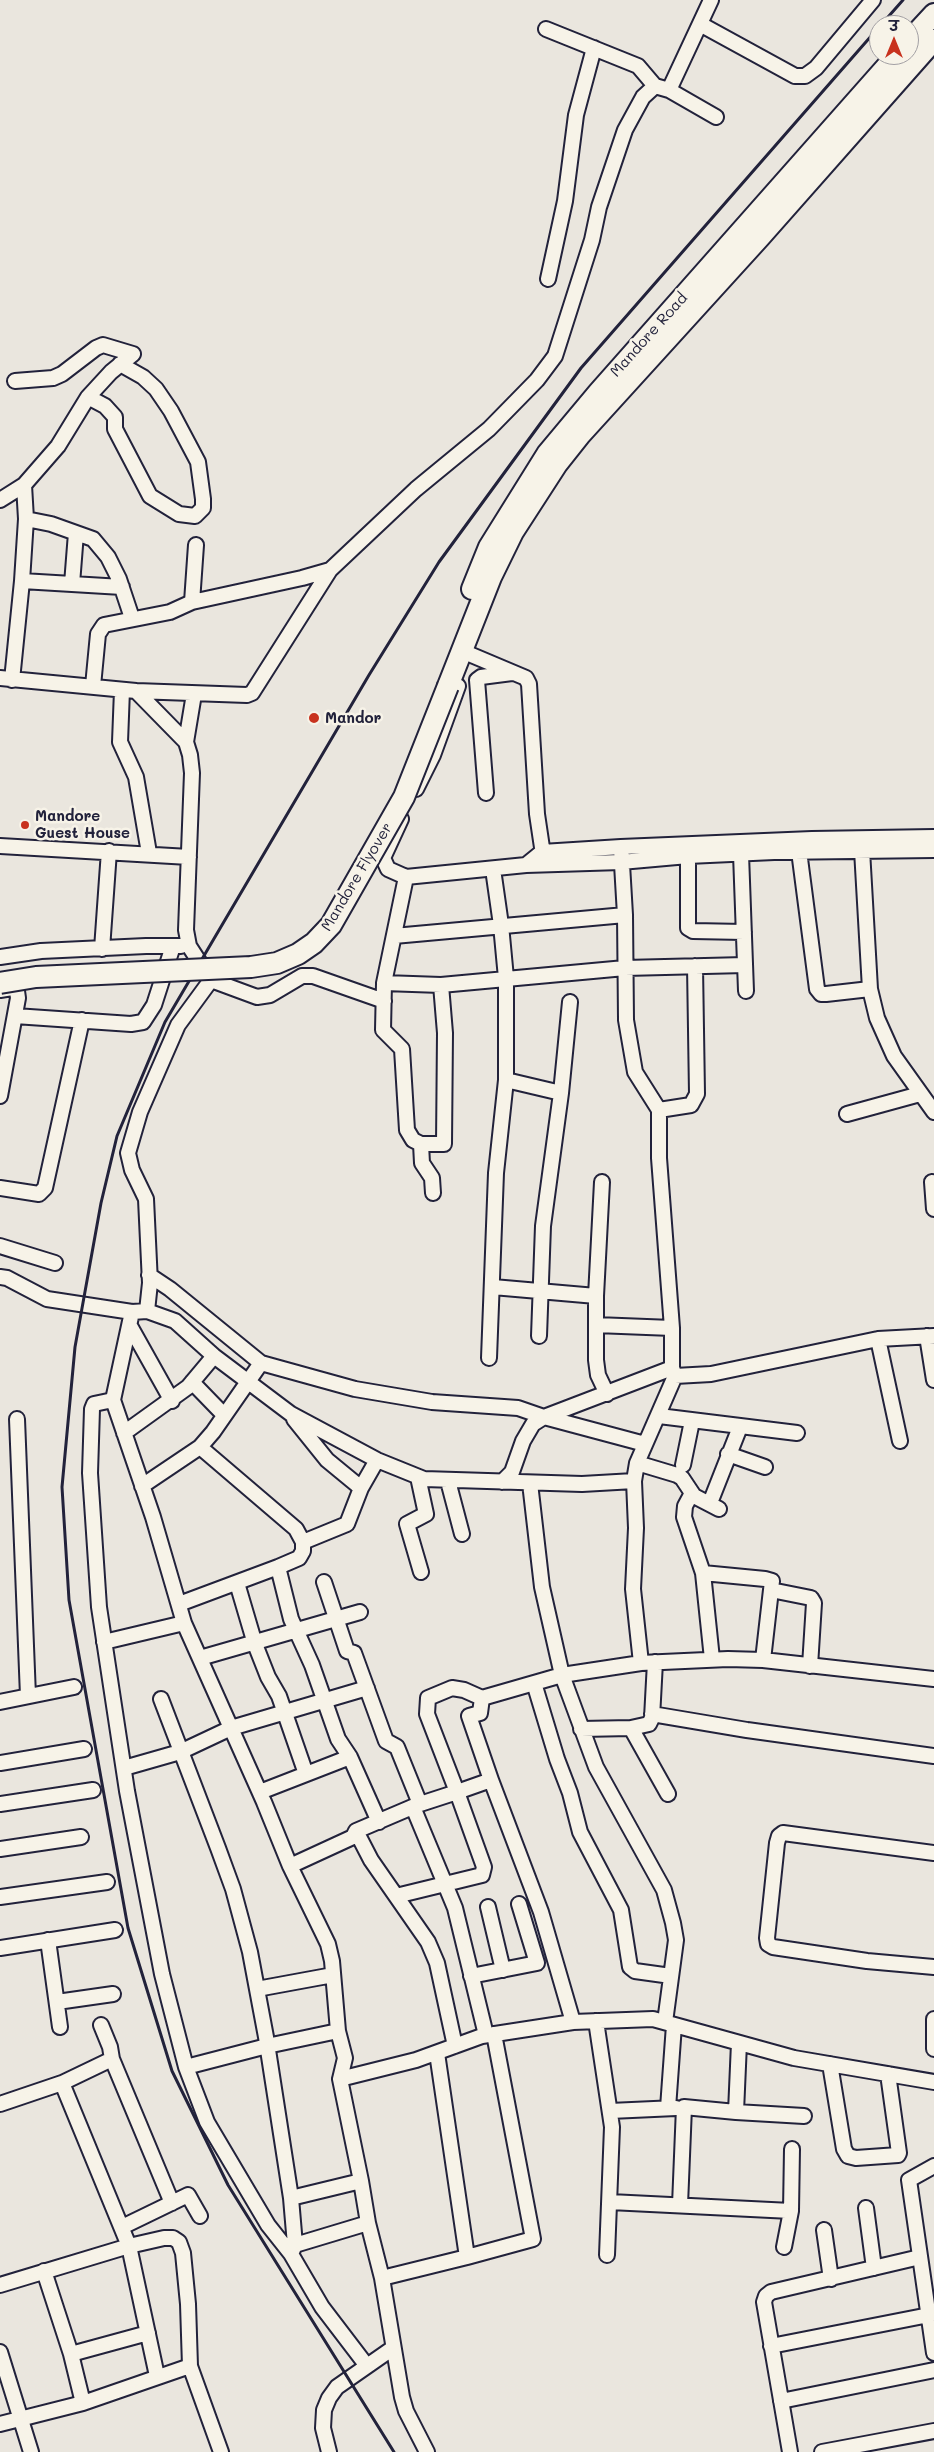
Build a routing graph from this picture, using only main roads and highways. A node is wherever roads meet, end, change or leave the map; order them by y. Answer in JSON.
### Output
{"nodes":[{"id":1,"x":934,"y":14,"type":"edge"},
{"id":2,"x":919,"y":31,"type":"edge"},
{"id":3,"x":934,"y":40,"type":"edge"},
{"id":4,"x":895,"y":66,"type":"edge"},
{"id":5,"x":442,"y":685,"type":"junction"},
{"id":6,"x":0,"y":970,"type":"edge"},
{"id":7,"x":0,"y":982,"type":"edge"}],
"edges":[{"from":1,"to":2,"type":"highway"},
{"from":3,"to":4,"type":"highway"},
{"from":4,"to":5,"type":"highway","name":"Mandore Flyover"},
{"from":5,"to":6,"type":"highway","name":"Mandore Flyover"},
{"from":5,"to":7,"type":"highway","name":"Mandore Flyover","bridge":true}]}
